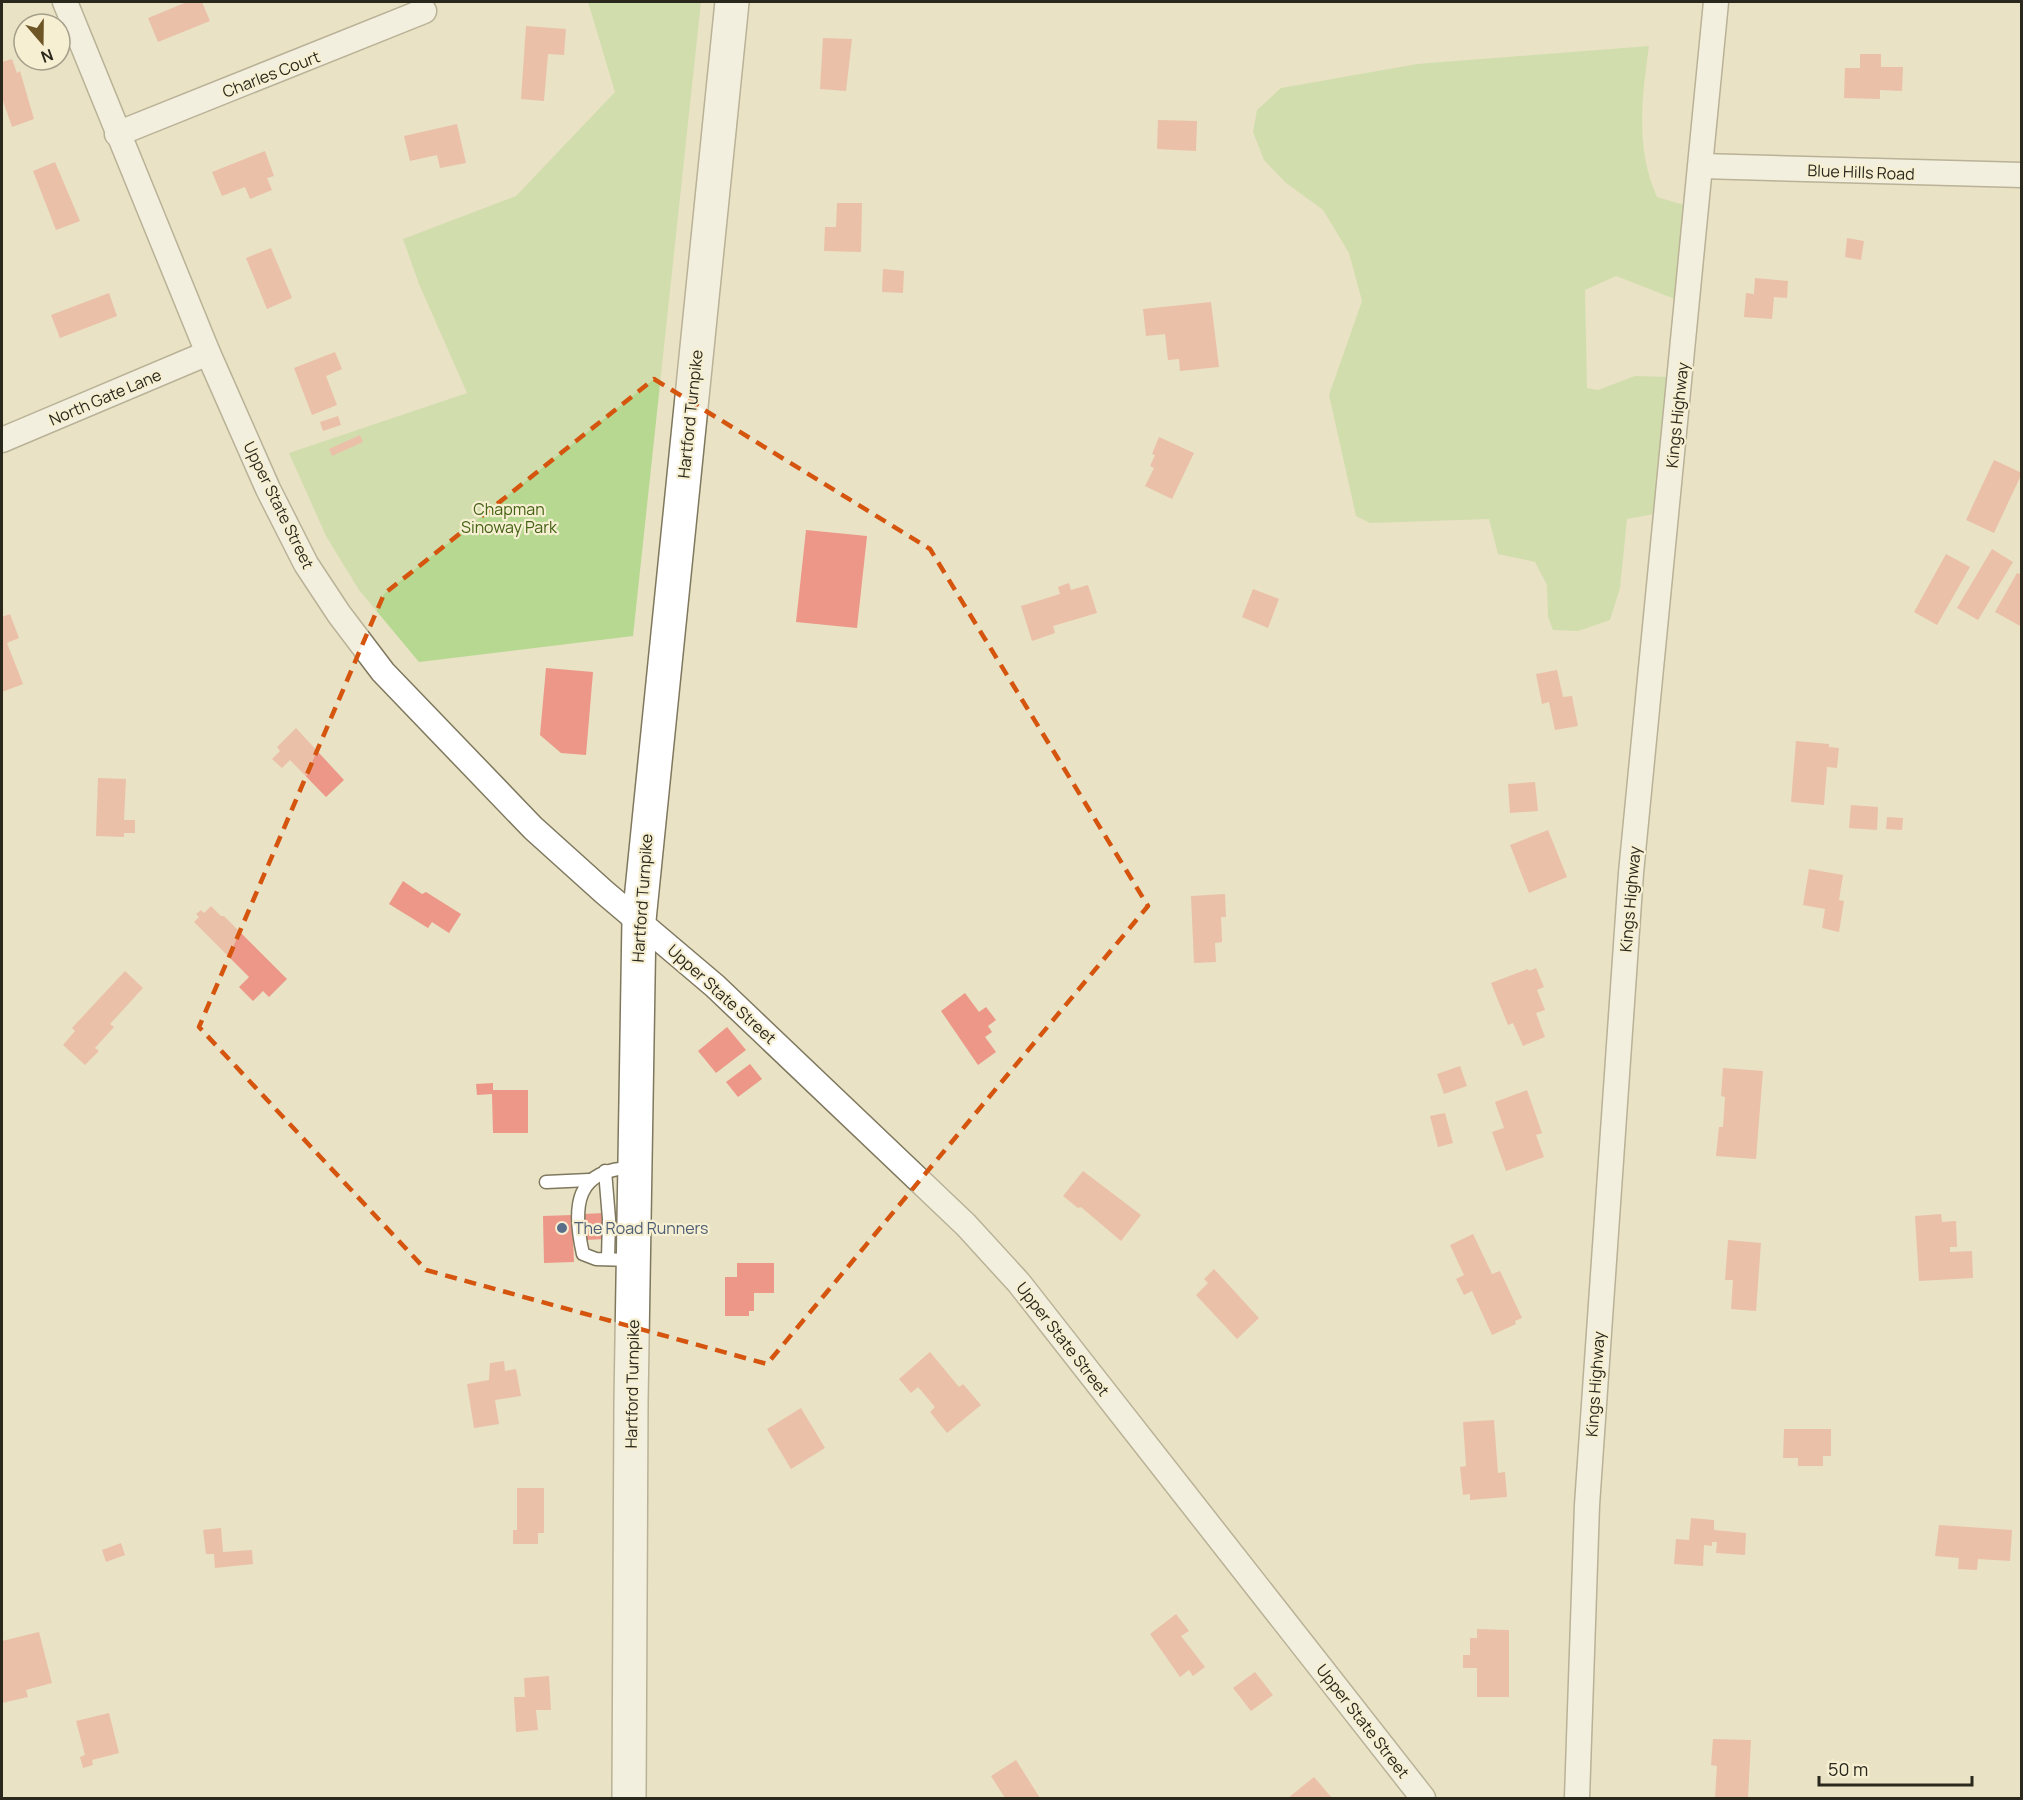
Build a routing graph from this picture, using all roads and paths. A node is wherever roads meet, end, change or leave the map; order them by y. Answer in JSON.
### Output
{"nodes":[{"id":1,"x":65,"y":2,"type":"edge"},
{"id":2,"x":732,"y":2,"type":"edge"},
{"id":3,"x":1716,"y":2,"type":"edge"},
{"id":4,"x":424,"y":12,"type":"dead end"},
{"id":5,"x":117,"y":134,"type":"junction"},
{"id":6,"x":1701,"y":166,"type":"junction"},
{"id":7,"x":2022,"y":175,"type":"edge"},
{"id":8,"x":208,"y":353,"type":"junction"},
{"id":9,"x":2,"y":440,"type":"edge"},
{"id":10,"x":639,"y":920,"type":"junction"},
{"id":11,"x":620,"y":1170,"type":"junction"},
{"id":12,"x":589,"y":1180,"type":"junction"},
{"id":13,"x":546,"y":1182,"type":"dead end"},
{"id":14,"x":621,"y":1260,"type":"junction"},
{"id":15,"x":629,"y":1798,"type":"edge"},
{"id":16,"x":1423,"y":1798,"type":"edge"},
{"id":17,"x":1577,"y":1798,"type":"edge"}],
"edges":[{"from":1,"to":5,"type":"street","name":"Upper State Street"},
{"from":2,"to":10,"type":"main road","name":"Hartford Turnpike"},
{"from":3,"to":6,"type":"street","name":"Kings Highway"},
{"from":4,"to":5,"type":"street","name":"Charles Court"},
{"from":5,"to":8,"type":"street","name":"Upper State Street"},
{"from":6,"to":7,"type":"street","name":"Blue Hills Road"},
{"from":6,"to":17,"type":"street","name":"Kings Highway"},
{"from":8,"to":9,"type":"street","name":"North Gate Lane"},
{"from":8,"to":10,"type":"street","name":"Upper State Street"},
{"from":10,"to":11,"type":"main road","name":"Hartford Turnpike"},
{"from":10,"to":16,"type":"street","name":"Upper State Street"},
{"from":11,"to":12,"type":"lane"},
{"from":11,"to":14,"type":"main road","name":"Hartford Turnpike"},
{"from":12,"to":13,"type":"lane"},
{"from":12,"to":14,"type":"lane"},
{"from":14,"to":15,"type":"main road","name":"Hartford Turnpike"}]}
